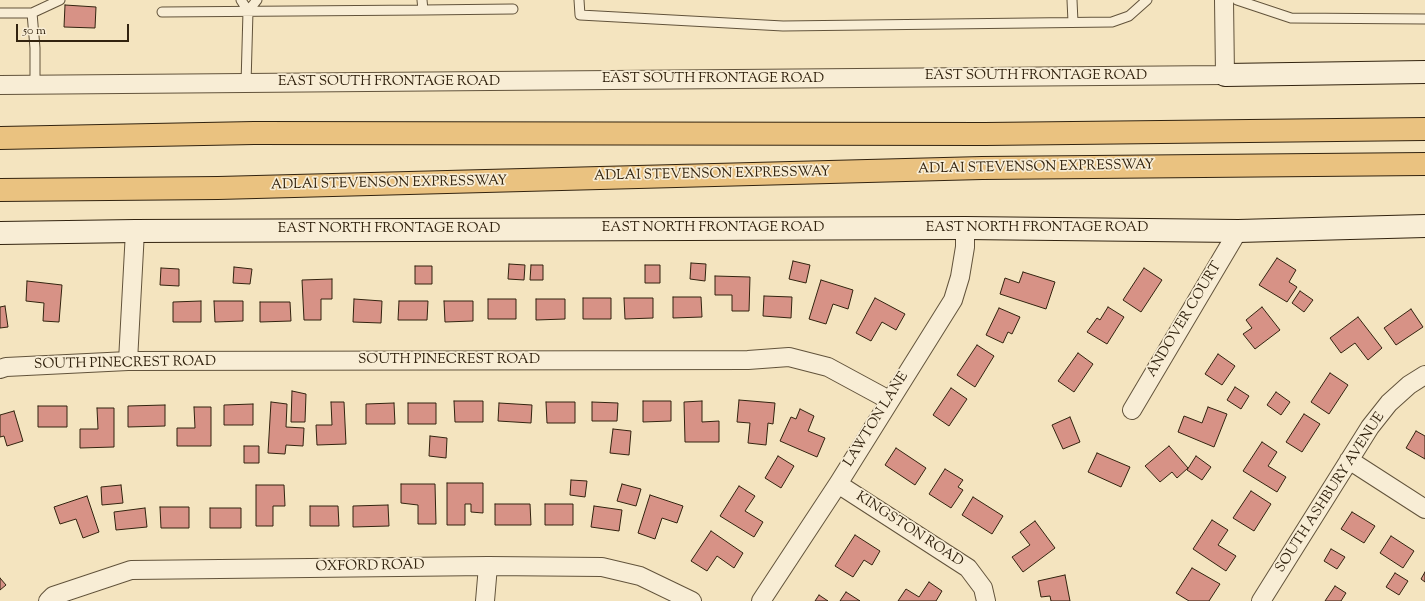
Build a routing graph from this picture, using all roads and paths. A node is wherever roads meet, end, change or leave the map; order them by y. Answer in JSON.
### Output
{"nodes":[{"id":1,"x":60,"y":0,"type":"edge"},
{"id":2,"x":241,"y":0,"type":"edge"},
{"id":3,"x":256,"y":0,"type":"edge"},
{"id":4,"x":422,"y":0,"type":"edge"},
{"id":5,"x":579,"y":0,"type":"edge"},
{"id":6,"x":1072,"y":0,"type":"edge"},
{"id":7,"x":1147,"y":0,"type":"edge"},
{"id":8,"x":1224,"y":0,"type":"edge"},
{"id":9,"x":1237,"y":0,"type":"edge"},
{"id":10,"x":513,"y":9,"type":"dead end"},
{"id":11,"x":423,"y":10,"type":"junction"},
{"id":12,"x":248,"y":11,"type":"junction"},
{"id":13,"x":162,"y":12,"type":"dead end"},
{"id":14,"x":0,"y":13,"type":"edge"},
{"id":15,"x":32,"y":13,"type":"junction"},
{"id":16,"x":1425,"y":19,"type":"edge"},
{"id":17,"x":1072,"y":22,"type":"junction"},
{"id":18,"x":1425,"y":72,"type":"edge"},
{"id":19,"x":1224,"y":75,"type":"junction"},
{"id":20,"x":35,"y":84,"type":"junction"},
{"id":21,"x":246,"y":84,"type":"junction"},
{"id":22,"x":0,"y":85,"type":"edge"},
{"id":23,"x":1425,"y":129,"type":"edge"},
{"id":24,"x":0,"y":138,"type":"edge"},
{"id":25,"x":1425,"y":164,"type":"edge"},
{"id":26,"x":0,"y":190,"type":"edge"},
{"id":27,"x":1425,"y":226,"type":"edge"},
{"id":28,"x":965,"y":228,"type":"junction"},
{"id":29,"x":135,"y":231,"type":"junction"},
{"id":30,"x":1238,"y":231,"type":"junction"},
{"id":31,"x":0,"y":233,"type":"edge"},
{"id":32,"x":128,"y":361,"type":"junction"},
{"id":33,"x":0,"y":369,"type":"edge"},
{"id":34,"x":1425,"y":375,"type":"edge"},
{"id":35,"x":889,"y":400,"type":"junction"},
{"id":36,"x":1132,"y":410,"type":"dead end"},
{"id":37,"x":1349,"y":460,"type":"junction"},
{"id":38,"x":838,"y":484,"type":"junction"},
{"id":39,"x":1425,"y":509,"type":"edge"},
{"id":40,"x":488,"y":566,"type":"junction"},
{"id":41,"x":48,"y":601,"type":"edge"},
{"id":42,"x":485,"y":601,"type":"edge"},
{"id":43,"x":692,"y":601,"type":"edge"},
{"id":44,"x":761,"y":601,"type":"edge"},
{"id":45,"x":986,"y":601,"type":"edge"},
{"id":46,"x":1261,"y":601,"type":"edge"}],
"edges":[{"from":1,"to":15,"type":"lane"},
{"from":2,"to":12,"type":"lane"},
{"from":3,"to":12,"type":"lane"},
{"from":4,"to":11,"type":"lane"},
{"from":5,"to":17,"type":"lane"},
{"from":6,"to":17,"type":"lane"},
{"from":7,"to":17,"type":"lane"},
{"from":8,"to":19,"type":"street"},
{"from":9,"to":16,"type":"lane"},
{"from":10,"to":11,"type":"lane"},
{"from":11,"to":12,"type":"lane"},
{"from":12,"to":13,"type":"lane"},
{"from":12,"to":21,"type":"lane"},
{"from":14,"to":15,"type":"lane"},
{"from":15,"to":20,"type":"lane"},
{"from":18,"to":19,"type":"street","name":"EAST SOUTH FRONTAGE ROAD"},
{"from":19,"to":21,"type":"street","name":"EAST SOUTH FRONTAGE ROAD"},
{"from":20,"to":21,"type":"street","name":"EAST SOUTH FRONTAGE ROAD"},
{"from":20,"to":22,"type":"street","name":"EAST SOUTH FRONTAGE ROAD"},
{"from":23,"to":24,"type":"highway"},
{"from":25,"to":26,"type":"highway","name":"ADLAI STEVENSON EXPRESSWAY"},
{"from":27,"to":30,"type":"street","name":"EAST NORTH FRONTAGE ROAD"},
{"from":28,"to":29,"type":"street","name":"EAST NORTH FRONTAGE ROAD"},
{"from":28,"to":30,"type":"street","name":"EAST NORTH FRONTAGE ROAD"},
{"from":28,"to":35,"type":"street","name":"LAWTON LANE"},
{"from":29,"to":31,"type":"street","name":"EAST NORTH FRONTAGE ROAD"},
{"from":29,"to":32,"type":"street"},
{"from":30,"to":36,"type":"street","name":"ANDOVER COURT"},
{"from":32,"to":33,"type":"street","name":"SOUTH PINECREST ROAD"},
{"from":32,"to":35,"type":"street","name":"SOUTH PINECREST ROAD"},
{"from":34,"to":37,"type":"street","name":"SOUTH ASHBURY AVENUE"},
{"from":35,"to":38,"type":"street","name":"LAWTON LANE"},
{"from":37,"to":39,"type":"street"},
{"from":37,"to":46,"type":"street","name":"SOUTH ASHBURY AVENUE"},
{"from":38,"to":44,"type":"street","name":"LAWTON LANE"},
{"from":38,"to":45,"type":"street","name":"KINGSTON ROAD"},
{"from":40,"to":41,"type":"street","name":"OXFORD ROAD"},
{"from":40,"to":42,"type":"street"},
{"from":40,"to":43,"type":"street","name":"OXFORD ROAD"}]}
